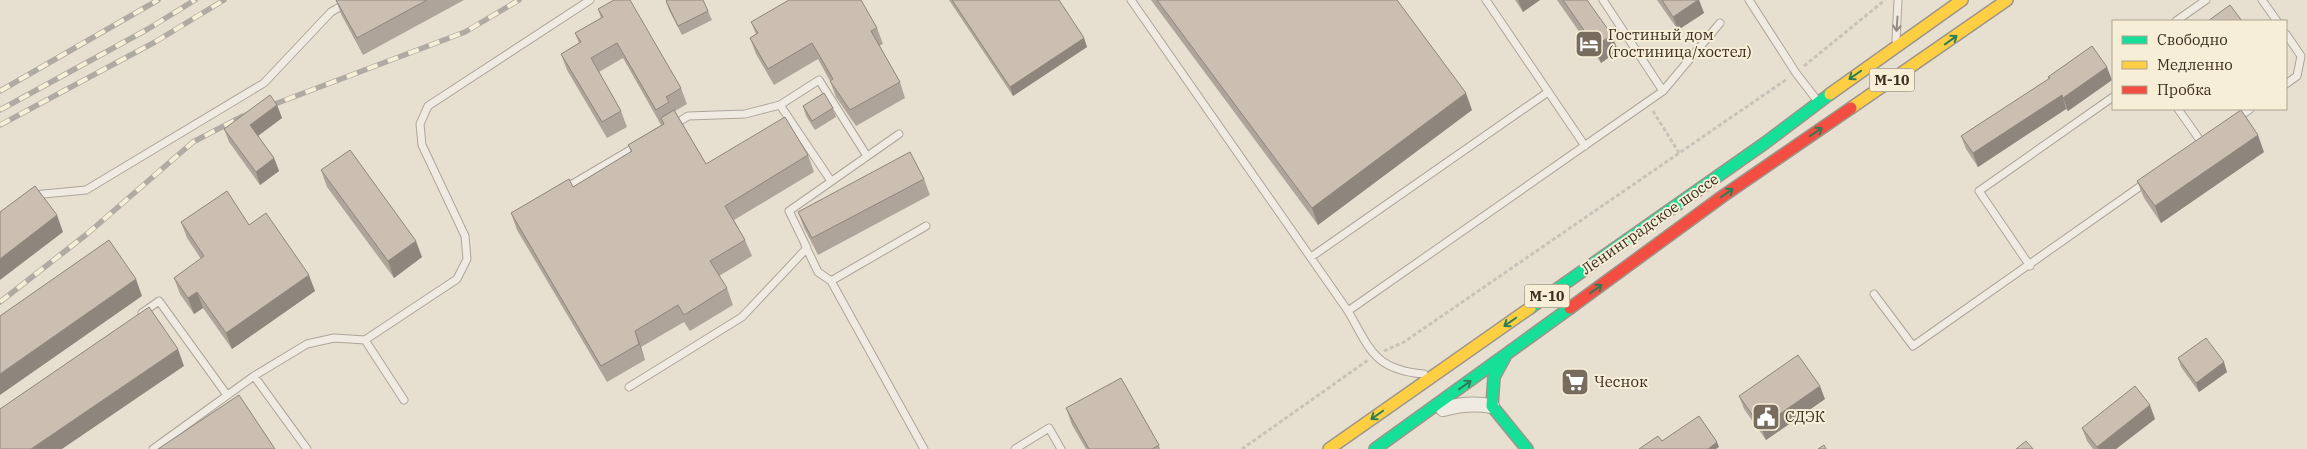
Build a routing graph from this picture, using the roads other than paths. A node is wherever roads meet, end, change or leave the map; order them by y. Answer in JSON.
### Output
{"nodes":[{"id":1,"x":352,"y":0,"type":"edge"},
{"id":2,"x":590,"y":0,"type":"edge"},
{"id":3,"x":1132,"y":0,"type":"edge"},
{"id":4,"x":1486,"y":0,"type":"edge"},
{"id":5,"x":1603,"y":0,"type":"edge"},
{"id":6,"x":1750,"y":0,"type":"edge"},
{"id":7,"x":1898,"y":0,"type":"edge"},
{"id":8,"x":1962,"y":0,"type":"edge"},
{"id":9,"x":2007,"y":0,"type":"edge"},
{"id":10,"x":2206,"y":0,"type":"edge"},
{"id":11,"x":2262,"y":0,"type":"edge"},
{"id":12,"x":2177,"y":20,"type":"edge"},
{"id":13,"x":2276,"y":20,"type":"edge"},
{"id":14,"x":1720,"y":23,"type":"dead end"},
{"id":15,"x":2287,"y":35,"type":"edge"},
{"id":16,"x":1895,"y":47,"type":"junction"},
{"id":17,"x":2287,"y":83,"type":"edge"},
{"id":18,"x":1663,"y":91,"type":"junction"},
{"id":19,"x":1548,"y":92,"type":"junction"},
{"id":20,"x":2112,"y":98,"type":"edge"},
{"id":21,"x":1818,"y":102,"type":"junction"},
{"id":22,"x":780,"y":105,"type":"junction"},
{"id":23,"x":2179,"y":110,"type":"edge"},
{"id":24,"x":2249,"y":110,"type":"edge"},
{"id":25,"x":2234,"y":120,"type":"edge"},
{"id":26,"x":663,"y":131,"type":"edge"},
{"id":27,"x":899,"y":134,"type":"dead end"},
{"id":28,"x":2210,"y":137,"type":"edge"},
{"id":29,"x":646,"y":141,"type":"edge"},
{"id":30,"x":2202,"y":143,"type":"junction"},
{"id":31,"x":1585,"y":146,"type":"junction"},
{"id":32,"x":2194,"y":148,"type":"edge"},
{"id":33,"x":867,"y":156,"type":"junction"},
{"id":34,"x":2154,"y":176,"type":"edge"},
{"id":35,"x":831,"y":182,"type":"junction"},
{"id":36,"x":553,"y":196,"type":"edge"},
{"id":37,"x":29,"y":198,"type":"edge"},
{"id":38,"x":926,"y":226,"type":"dead end"},
{"id":39,"x":807,"y":248,"type":"junction"},
{"id":40,"x":1311,"y":257,"type":"junction"},
{"id":41,"x":2030,"y":266,"type":"junction"},
{"id":42,"x":831,"y":281,"type":"junction"},
{"id":43,"x":1874,"y":294,"type":"dead end"},
{"id":44,"x":1348,"y":311,"type":"junction"},
{"id":45,"x":135,"y":318,"type":"edge"},
{"id":46,"x":365,"y":340,"type":"junction"},
{"id":47,"x":1506,"y":355,"type":"junction"},
{"id":48,"x":1434,"y":375,"type":"junction"},
{"id":49,"x":254,"y":376,"type":"junction"},
{"id":50,"x":629,"y":387,"type":"dead end"},
{"id":51,"x":227,"y":395,"type":"junction"},
{"id":52,"x":404,"y":400,"type":"dead end"},
{"id":53,"x":1492,"y":406,"type":"junction"},
{"id":54,"x":1426,"y":414,"type":"junction"},
{"id":55,"x":153,"y":449,"type":"edge"},
{"id":56,"x":307,"y":449,"type":"edge"},
{"id":57,"x":924,"y":449,"type":"edge"},
{"id":58,"x":1015,"y":449,"type":"edge"},
{"id":59,"x":1061,"y":449,"type":"edge"},
{"id":60,"x":1329,"y":449,"type":"edge"},
{"id":61,"x":1375,"y":449,"type":"edge"},
{"id":62,"x":1527,"y":449,"type":"edge"}],
"edges":[{"from":1,"to":37,"type":"lane"},
{"from":2,"to":46,"type":"lane"},
{"from":3,"to":40,"type":"lane"},
{"from":4,"to":19,"type":"lane"},
{"from":5,"to":18,"type":"lane"},
{"from":6,"to":21,"type":"lane"},
{"from":7,"to":16,"type":"lane","one_way":true},
{"from":8,"to":16,"type":"main road","number":"М-10"},
{"from":47,"to":9,"type":"main road","name":"Ленинградское шоссе","number":"М-10","one_way":true},
{"from":10,"to":12,"type":"lane"},
{"from":11,"to":13,"type":"lane"},
{"from":14,"to":18,"type":"lane"},
{"from":15,"to":17,"type":"lane"},
{"from":16,"to":21,"type":"main road","name":"Ленинградское шоссе","number":"М-10","one_way":true},
{"from":18,"to":31,"type":"lane"},
{"from":19,"to":31,"type":"lane"},
{"from":19,"to":40,"type":"lane"},
{"from":20,"to":41,"type":"lane"},
{"from":21,"to":48,"type":"main road","name":"Ленинградское шоссе","number":"М-10","one_way":true},
{"from":22,"to":26,"type":"lane"},
{"from":22,"to":33,"type":"lane"},
{"from":22,"to":35,"type":"lane"},
{"from":23,"to":30,"type":"lane"},
{"from":24,"to":25,"type":"lane"},
{"from":27,"to":33,"type":"lane"},
{"from":28,"to":30,"type":"lane"},
{"from":29,"to":36,"type":"lane"},
{"from":30,"to":32,"type":"lane"},
{"from":31,"to":44,"type":"lane"},
{"from":33,"to":35,"type":"lane"},
{"from":34,"to":41,"type":"lane"},
{"from":35,"to":39,"type":"lane"},
{"from":38,"to":42,"type":"lane"},
{"from":39,"to":42,"type":"lane"},
{"from":39,"to":50,"type":"lane"},
{"from":40,"to":44,"type":"lane"},
{"from":41,"to":43,"type":"lane"},
{"from":42,"to":57,"type":"lane"},
{"from":44,"to":48,"type":"lane"},
{"from":45,"to":51,"type":"lane"},
{"from":46,"to":49,"type":"lane"},
{"from":46,"to":52,"type":"lane"},
{"from":47,"to":53,"type":"main road"},
{"from":54,"to":47,"type":"main road","name":"Ленинградское шоссе","number":"М-10","one_way":true},
{"from":48,"to":60,"type":"main road","name":"Ленинградское шоссе","number":"М-10","one_way":true},
{"from":49,"to":51,"type":"lane"},
{"from":49,"to":56,"type":"lane"},
{"from":51,"to":55,"type":"lane"},
{"from":53,"to":54,"type":"street"},
{"from":53,"to":62,"type":"main road"},
{"from":54,"to":61,"type":"main road","name":"Ленинградское шоссе","number":"М-10"},
{"from":58,"to":59,"type":"lane"}]}
